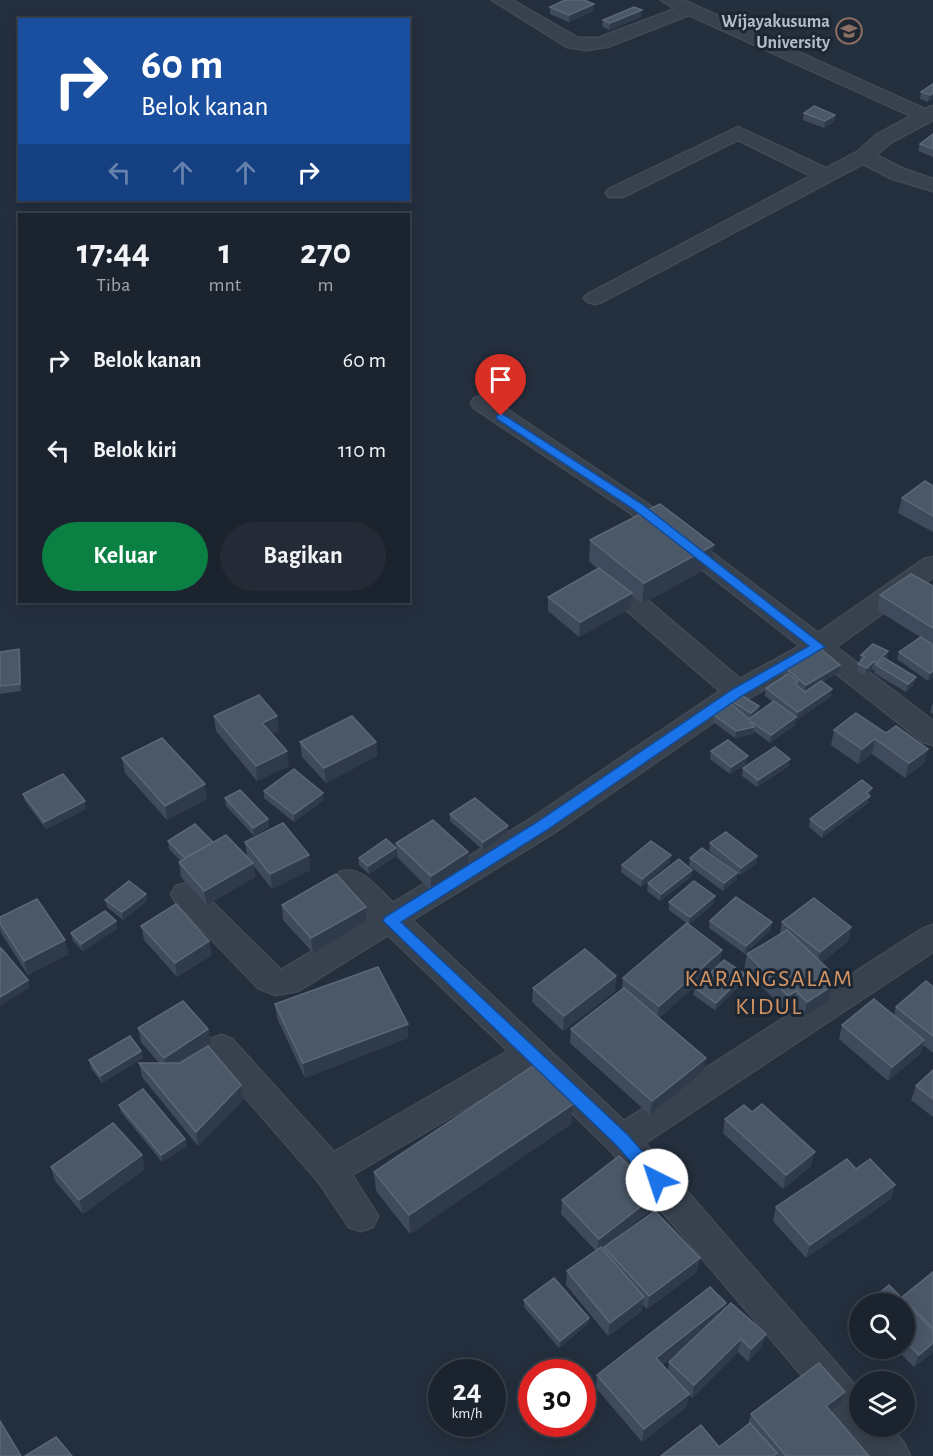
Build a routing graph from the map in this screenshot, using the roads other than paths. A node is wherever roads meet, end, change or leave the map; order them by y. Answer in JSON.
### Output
{"nodes":[{"id":1,"x":500,"y":0,"type":"edge"},
{"id":2,"x":669,"y":0,"type":"edge"},
{"id":3,"x":687,"y":10,"type":"junction"},
{"id":4,"x":930,"y":114,"type":"edge"},
{"id":5,"x":864,"y":156,"type":"junction"},
{"id":6,"x":826,"y":176,"type":"junction"},
{"id":7,"x":933,"y":185,"type":"edge"},
{"id":8,"x":616,"y":193,"type":"dead end"},
{"id":9,"x":595,"y":298,"type":"dead end"},
{"id":10,"x":482,"y":403,"type":"dead end"},
{"id":11,"x":933,"y":565,"type":"edge"},
{"id":12,"x":611,"y":583,"type":"edge"},
{"id":13,"x":819,"y":647,"type":"junction"},
{"id":14,"x":738,"y":692,"type":"junction"},
{"id":15,"x":933,"y":735,"type":"edge"},
{"id":16,"x":350,"y":880,"type":"dead end"},
{"id":17,"x":186,"y":894,"type":"dead end"},
{"id":18,"x":391,"y":921,"type":"junction"},
{"id":19,"x":933,"y":937,"type":"edge"},
{"id":20,"x":221,"y":1048,"type":"dead end"},
{"id":21,"x":531,"y":1054,"type":"junction"},
{"id":22,"x":622,"y":1140,"type":"junction"},
{"id":23,"x":330,"y":1171,"type":"junction"},
{"id":24,"x":361,"y":1216,"type":"dead end"},
{"id":25,"x":849,"y":1406,"type":"edge"},
{"id":26,"x":875,"y":1437,"type":"edge"},
{"id":27,"x":891,"y":1456,"type":"edge"}],
"edges":[{"from":1,"to":3,"type":"street"},
{"from":2,"to":3,"type":"street"},
{"from":3,"to":4,"type":"street"},
{"from":4,"to":5,"type":"street"},
{"from":5,"to":6,"type":"street"},
{"from":5,"to":7,"type":"street"},
{"from":6,"to":8,"type":"street"},
{"from":6,"to":9,"type":"street"},
{"from":10,"to":13,"type":"street"},
{"from":11,"to":13,"type":"street"},
{"from":12,"to":14,"type":"street"},
{"from":13,"to":14,"type":"street"},
{"from":13,"to":15,"type":"street"},
{"from":14,"to":18,"type":"street"},
{"from":16,"to":18,"type":"street"},
{"from":17,"to":18,"type":"street"},
{"from":18,"to":21,"type":"street"},
{"from":19,"to":22,"type":"street"},
{"from":20,"to":23,"type":"street"},
{"from":21,"to":22,"type":"street"},
{"from":21,"to":23,"type":"street"},
{"from":22,"to":25,"type":"street"},
{"from":23,"to":24,"type":"street"},
{"from":26,"to":27,"type":"street"}]}
